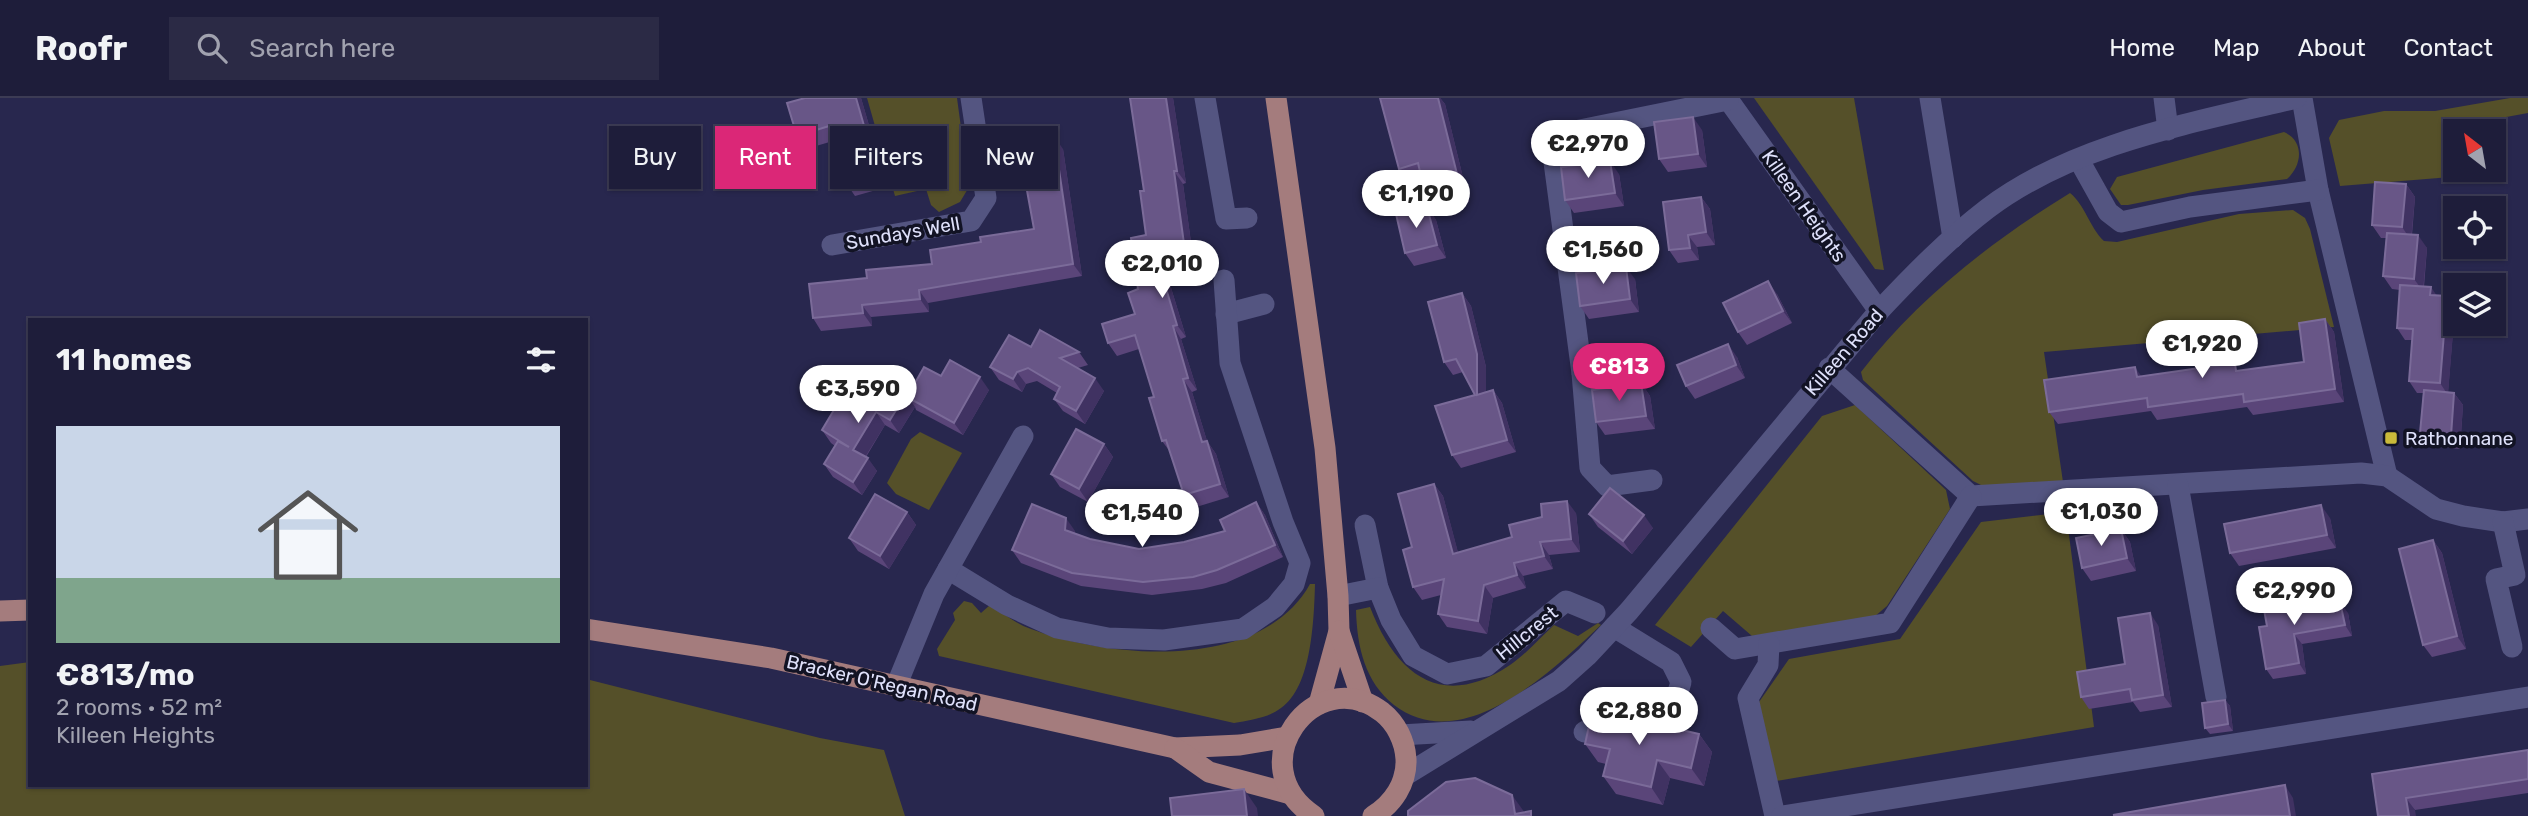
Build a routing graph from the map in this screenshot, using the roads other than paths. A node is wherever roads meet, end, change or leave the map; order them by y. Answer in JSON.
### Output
{"nodes":[{"id":1,"x":971,"y":98,"type":"edge"},
{"id":2,"x":1205,"y":98,"type":"edge"},
{"id":3,"x":1276,"y":98,"type":"edge"},
{"id":4,"x":1930,"y":98,"type":"edge"},
{"id":5,"x":2164,"y":98,"type":"edge"},
{"id":6,"x":2296,"y":98,"type":"edge"},
{"id":7,"x":2302,"y":98,"type":"edge"},
{"id":8,"x":1728,"y":99,"type":"edge"},
{"id":9,"x":2168,"y":130,"type":"junction"},
{"id":10,"x":2079,"y":160,"type":"junction"},
{"id":11,"x":2318,"y":190,"type":"junction"},
{"id":12,"x":1247,"y":218,"type":"dead end"},
{"id":13,"x":1953,"y":238,"type":"junction"},
{"id":14,"x":832,"y":245,"type":"dead end"},
{"id":15,"x":1224,"y":280,"type":"dead end"},
{"id":16,"x":1264,"y":304,"type":"dead end"},
{"id":17,"x":1879,"y":312,"type":"junction"},
{"id":18,"x":1226,"y":314,"type":"junction"},
{"id":19,"x":1636,"y":365,"type":"dead end"},
{"id":20,"x":1829,"y":368,"type":"junction"},
{"id":21,"x":1582,"y":373,"type":"junction"},
{"id":22,"x":1023,"y":436,"type":"dead end"},
{"id":23,"x":2388,"y":476,"type":"junction"},
{"id":24,"x":1652,"y":480,"type":"dead end"},
{"id":25,"x":2178,"y":485,"type":"junction"},
{"id":26,"x":1971,"y":496,"type":"junction"},
{"id":27,"x":2528,"y":519,"type":"edge"},
{"id":28,"x":2503,"y":522,"type":"junction"},
{"id":29,"x":1365,"y":525,"type":"dead end"},
{"id":30,"x":948,"y":569,"type":"junction"},
{"id":31,"x":1378,"y":587,"type":"junction"},
{"id":32,"x":1338,"y":596,"type":"junction"},
{"id":33,"x":28,"y":610,"type":"edge"},
{"id":34,"x":0,"y":611,"type":"edge"},
{"id":35,"x":1595,"y":613,"type":"dead end"},
{"id":36,"x":1614,"y":627,"type":"junction"},
{"id":37,"x":1711,"y":628,"type":"dead end"},
{"id":38,"x":588,"y":629,"type":"edge"},
{"id":39,"x":1339,"y":631,"type":"junction"},
{"id":40,"x":1769,"y":643,"type":"junction"},
{"id":41,"x":2512,"y":647,"type":"dead end"},
{"id":42,"x":897,"y":684,"type":"junction"},
{"id":43,"x":2216,"y":696,"type":"dead end"},
{"id":44,"x":2528,"y":697,"type":"edge"},
{"id":45,"x":1363,"y":702,"type":"junction"},
{"id":46,"x":1319,"y":704,"type":"junction"},
{"id":47,"x":1474,"y":731,"type":"junction"},
{"id":48,"x":1584,"y":732,"type":"dead end"},
{"id":49,"x":1400,"y":734,"type":"junction"},
{"id":50,"x":1287,"y":737,"type":"junction"},
{"id":51,"x":1175,"y":748,"type":"junction"},
{"id":52,"x":1405,"y":776,"type":"junction"},
{"id":53,"x":1291,"y":794,"type":"junction"},
{"id":54,"x":1314,"y":816,"type":"edge"},
{"id":55,"x":1373,"y":816,"type":"edge"},
{"id":56,"x":1774,"y":816,"type":"edge"},
{"id":57,"x":1782,"y":816,"type":"edge"}],
"edges":[{"from":1,"to":14,"type":"street","name":"Sundays Well"},
{"from":2,"to":12,"type":"street"},
{"from":3,"to":32,"type":"main road"},
{"from":4,"to":13,"type":"street"},
{"from":5,"to":9,"type":"street"},
{"from":6,"to":9,"type":"street","name":"Killeen Road"},
{"from":7,"to":11,"type":"street"},
{"from":8,"to":17,"type":"street","name":"Killeen Heights"},
{"from":8,"to":21,"type":"street","name":"Killeen Heights"},
{"from":9,"to":10,"type":"street","name":"Killeen Road"},
{"from":10,"to":11,"type":"street"},
{"from":10,"to":13,"type":"street","name":"Killeen Road"},
{"from":11,"to":23,"type":"street"},
{"from":13,"to":17,"type":"street","name":"Killeen Road"},
{"from":15,"to":18,"type":"street"},
{"from":16,"to":18,"type":"street"},
{"from":17,"to":20,"type":"street","name":"Killeen Road"},
{"from":18,"to":30,"type":"street"},
{"from":19,"to":21,"type":"street"},
{"from":20,"to":26,"type":"street"},
{"from":20,"to":36,"type":"street","name":"Killeen Road"},
{"from":21,"to":24,"type":"street","name":"Killeen Heights"},
{"from":22,"to":30,"type":"street"},
{"from":23,"to":25,"type":"street"},
{"from":23,"to":28,"type":"street"},
{"from":25,"to":26,"type":"street"},
{"from":25,"to":43,"type":"street"},
{"from":26,"to":40,"type":"street"},
{"from":27,"to":28,"type":"street"},
{"from":28,"to":41,"type":"street"},
{"from":29,"to":31,"type":"street","name":"Hillcrest"},
{"from":30,"to":42,"type":"street"},
{"from":31,"to":32,"type":"street"},
{"from":31,"to":35,"type":"street","name":"Hillcrest"},
{"from":32,"to":39,"type":"main road"},
{"from":33,"to":34,"type":"main road"},
{"from":36,"to":47,"type":"street","name":"Killeen Road"},
{"from":36,"to":48,"type":"street"},
{"from":37,"to":40,"type":"street"},
{"from":38,"to":42,"type":"main road","name":"Bracker O'Regan Road"},
{"from":39,"to":45,"type":"main road"},
{"from":39,"to":46,"type":"main road"},
{"from":40,"to":56,"type":"street"},
{"from":42,"to":51,"type":"main road","name":"Bracker O'Regan Road"},
{"from":44,"to":57,"type":"street"},
{"from":45,"to":46,"type":"main road"},
{"from":45,"to":49,"type":"main road"},
{"from":46,"to":50,"type":"main road"},
{"from":47,"to":49,"type":"street"},
{"from":47,"to":52,"type":"street","name":"Killeen Road"},
{"from":49,"to":52,"type":"main road"},
{"from":50,"to":51,"type":"main road","name":"Bracker O'Regan Road"},
{"from":50,"to":53,"type":"main road"},
{"from":51,"to":53,"type":"main road","name":"Bracker O'Regan Road"},
{"from":52,"to":55,"type":"main road"},
{"from":53,"to":54,"type":"main road"}]}
